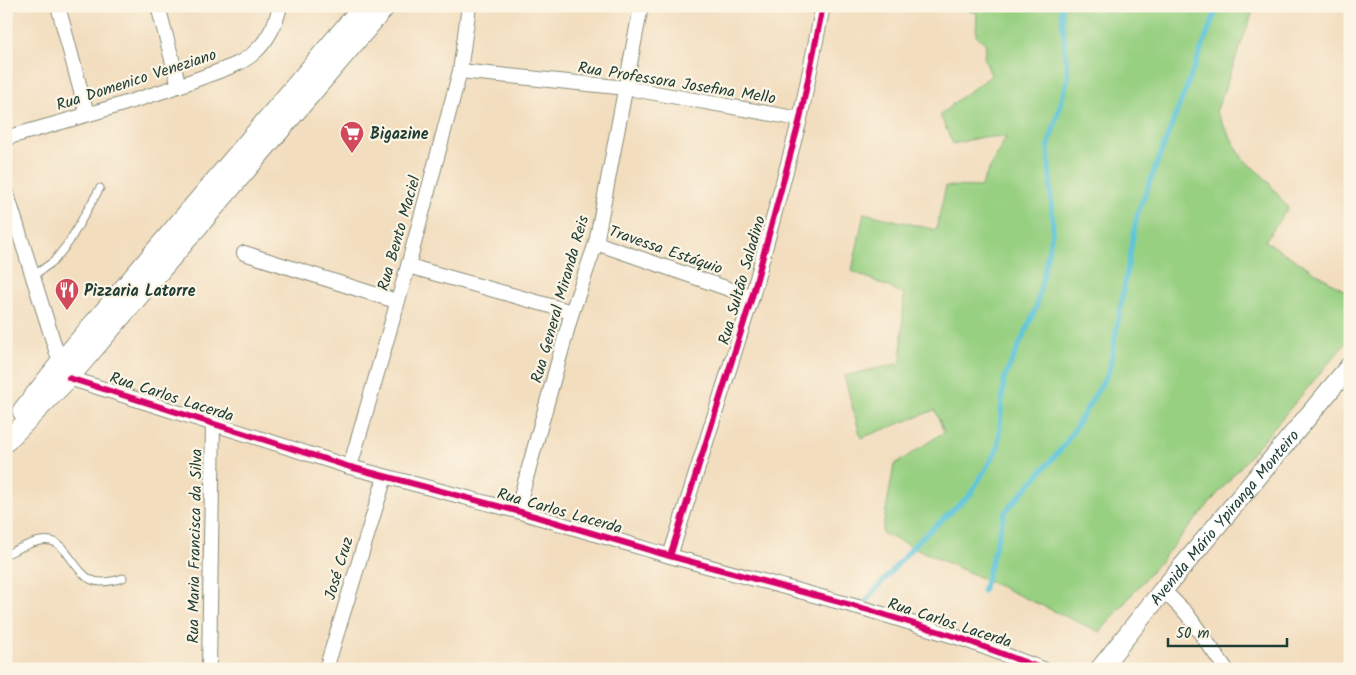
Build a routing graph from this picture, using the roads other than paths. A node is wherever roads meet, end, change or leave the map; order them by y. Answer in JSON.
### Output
{"nodes":[{"id":1,"x":58,"y":6,"type":"edge"},
{"id":2,"x":158,"y":6,"type":"edge"},
{"id":3,"x":280,"y":6,"type":"edge"},
{"id":4,"x":362,"y":6,"type":"edge"},
{"id":5,"x":386,"y":6,"type":"edge"},
{"id":6,"x":469,"y":6,"type":"edge"},
{"id":7,"x":641,"y":6,"type":"edge"},
{"id":8,"x":823,"y":6,"type":"edge"},
{"id":9,"x":460,"y":71,"type":"junction"},
{"id":10,"x":179,"y":86,"type":"junction"},
{"id":11,"x":627,"y":88,"type":"junction"},
{"id":12,"x":291,"y":104,"type":"junction"},
{"id":13,"x":87,"y":114,"type":"junction"},
{"id":14,"x":800,"y":119,"type":"junction"},
{"id":15,"x":6,"y":138,"type":"edge"},
{"id":16,"x":100,"y":188,"type":"dead end"},
{"id":17,"x":7,"y":194,"type":"edge"},
{"id":18,"x":596,"y":243,"type":"junction"},
{"id":19,"x":244,"y":253,"type":"dead end"},
{"id":20,"x":408,"y":266,"type":"junction"},
{"id":21,"x":33,"y":276,"type":"junction"},
{"id":22,"x":752,"y":297,"type":"junction"},
{"id":23,"x":396,"y":301,"type":"junction"},
{"id":24,"x":572,"y":312,"type":"junction"},
{"id":25,"x":1350,"y":366,"type":"edge"},
{"id":26,"x":64,"y":370,"type":"junction"},
{"id":27,"x":213,"y":424,"type":"junction"},
{"id":28,"x":6,"y":431,"type":"edge"},
{"id":29,"x":6,"y":442,"type":"edge"},
{"id":30,"x":350,"y":467,"type":"junction"},
{"id":31,"x":385,"y":477,"type":"junction"},
{"id":32,"x":517,"y":512,"type":"junction"},
{"id":33,"x":6,"y":554,"type":"edge"},
{"id":34,"x":670,"y":556,"type":"junction"},
{"id":35,"x":123,"y":578,"type":"dead end"},
{"id":36,"x":1163,"y":590,"type":"junction"},
{"id":37,"x":209,"y":669,"type":"edge"},
{"id":38,"x":326,"y":669,"type":"edge"},
{"id":39,"x":1043,"y":669,"type":"edge"},
{"id":40,"x":1100,"y":669,"type":"edge"},
{"id":41,"x":1226,"y":669,"type":"edge"}],
"edges":[{"from":1,"to":13,"type":"street"},
{"from":2,"to":10,"type":"street"},
{"from":3,"to":10,"type":"street","name":"Rua Domenico Veneziano"},
{"from":4,"to":12,"type":"main road"},
{"from":5,"to":12,"type":"main road"},
{"from":6,"to":9,"type":"street","name":"Rua Bento Maciel"},
{"from":7,"to":11,"type":"street","name":"Rua General Miranda Reis"},
{"from":8,"to":14,"type":"street","name":"Rua Sultão Saladino"},
{"from":9,"to":11,"type":"street","name":"Rua Professora Josefina Mello"},
{"from":9,"to":20,"type":"street","name":"Rua Bento Maciel"},
{"from":10,"to":13,"type":"street","name":"Rua Domenico Veneziano"},
{"from":11,"to":14,"type":"street","name":"Rua Professora Josefina Mello"},
{"from":11,"to":18,"type":"street","name":"Rua General Miranda Reis"},
{"from":12,"to":26,"type":"main road"},
{"from":13,"to":15,"type":"street","name":"Rua Domenico Veneziano"},
{"from":14,"to":22,"type":"street","name":"Rua Sultão Saladino"},
{"from":16,"to":21,"type":"lane"},
{"from":17,"to":21,"type":"street"},
{"from":18,"to":22,"type":"street","name":"Travessa Estáquio"},
{"from":18,"to":24,"type":"street","name":"Rua General Miranda Reis"},
{"from":19,"to":23,"type":"street"},
{"from":20,"to":23,"type":"street","name":"Rua Bento Maciel"},
{"from":20,"to":24,"type":"street"},
{"from":21,"to":26,"type":"street"},
{"from":22,"to":34,"type":"street","name":"Rua Sultão Saladino"},
{"from":23,"to":30,"type":"street","name":"Rua Bento Maciel"},
{"from":24,"to":32,"type":"street","name":"Rua General Miranda Reis"},
{"from":25,"to":36,"type":"main road","name":"Avenida Mário Ypiranga Monteiro"},
{"from":26,"to":27,"type":"street","name":"Rua Carlos Lacerda"},
{"from":26,"to":28,"type":"main road"},
{"from":26,"to":29,"type":"main road"},
{"from":27,"to":30,"type":"street","name":"Rua Carlos Lacerda"},
{"from":27,"to":37,"type":"street","name":"Rua Maria Francisca da Silva"},
{"from":30,"to":31,"type":"street","name":"Rua Carlos Lacerda"},
{"from":31,"to":32,"type":"street","name":"Rua Carlos Lacerda"},
{"from":31,"to":38,"type":"street","name":"José Cruz"},
{"from":32,"to":34,"type":"street","name":"Rua Carlos Lacerda"},
{"from":33,"to":35,"type":"lane"},
{"from":34,"to":39,"type":"street","name":"Rua Carlos Lacerda"},
{"from":36,"to":40,"type":"main road","name":"Avenida Mário Ypiranga Monteiro"},
{"from":36,"to":41,"type":"street"}]}
